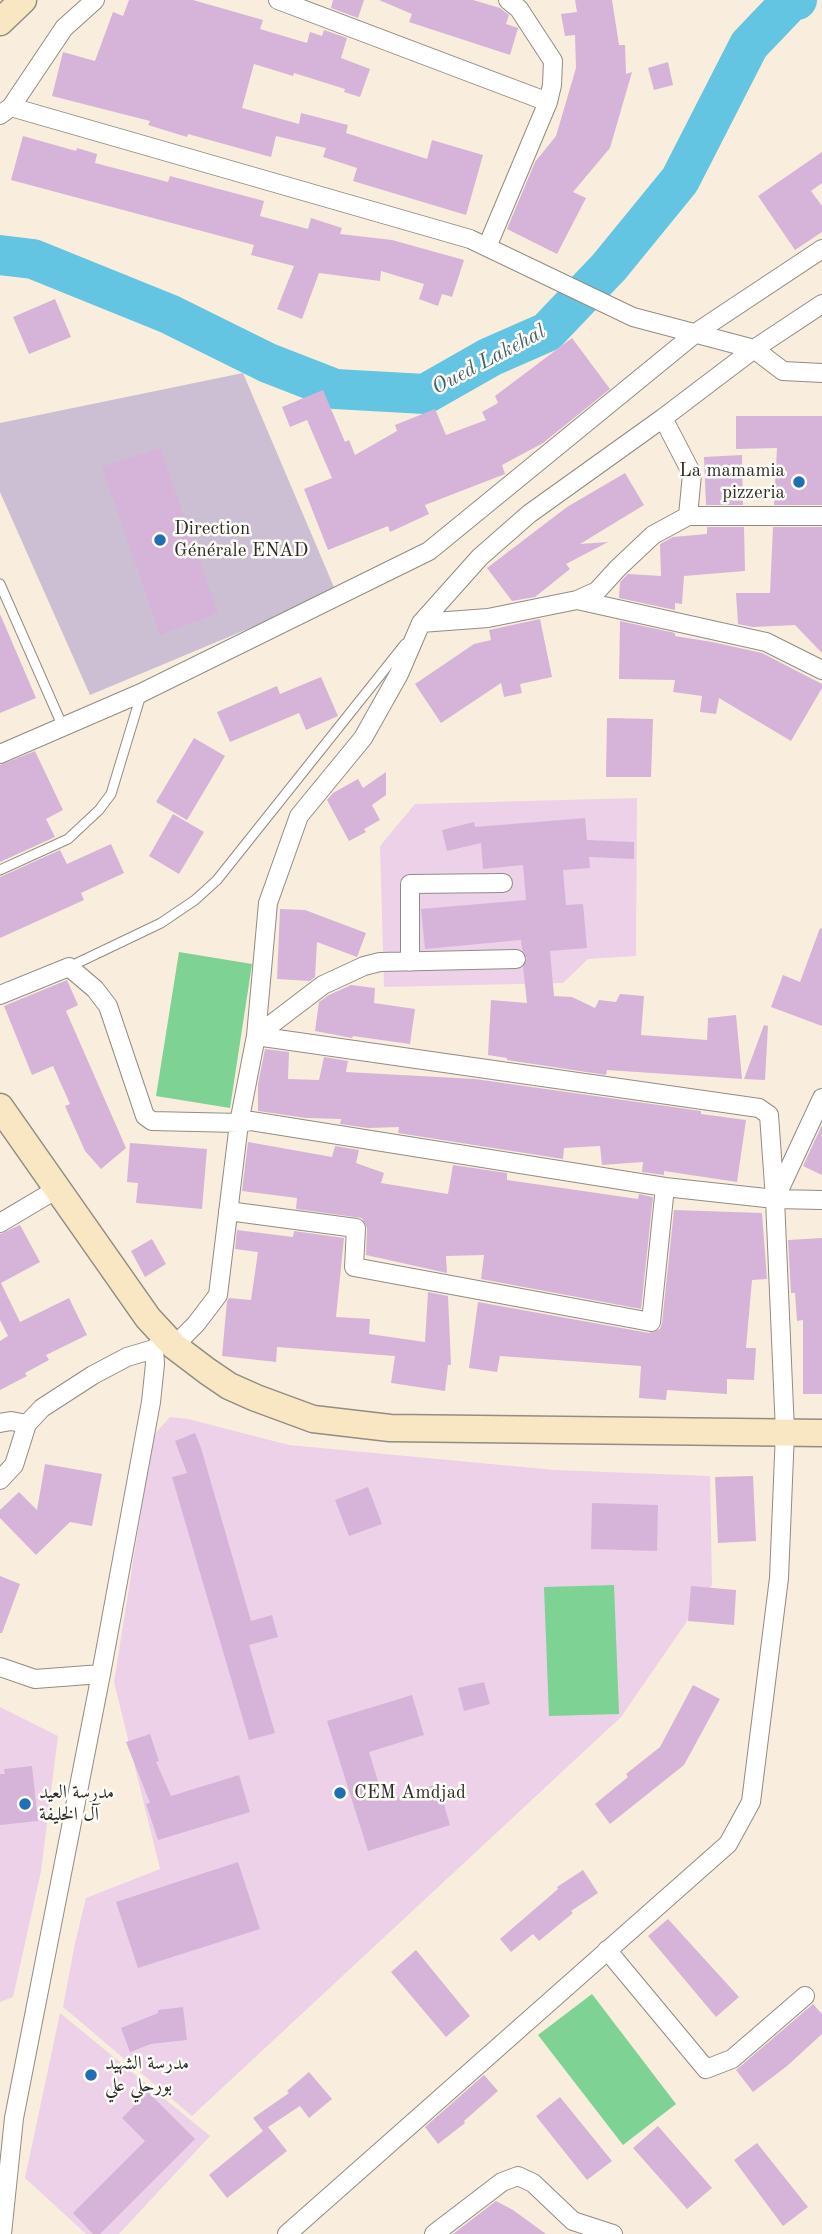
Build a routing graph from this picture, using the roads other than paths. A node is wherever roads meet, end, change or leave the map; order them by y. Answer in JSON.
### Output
{"nodes":[{"id":1,"x":23,"y":0,"type":"edge"},
{"id":2,"x":95,"y":0,"type":"edge"},
{"id":3,"x":278,"y":0,"type":"edge"},
{"id":4,"x":508,"y":0,"type":"edge"},
{"id":5,"x":0,"y":22,"type":"edge"},
{"id":6,"x":548,"y":102,"type":"junction"},
{"id":7,"x":6,"y":111,"type":"edge"},
{"id":8,"x":487,"y":247,"type":"junction"},
{"id":9,"x":822,"y":248,"type":"edge"},
{"id":10,"x":822,"y":304,"type":"edge"},
{"id":11,"x":697,"y":332,"type":"junction"},
{"id":12,"x":754,"y":349,"type":"junction"},
{"id":13,"x":822,"y":373,"type":"edge"},
{"id":14,"x":663,"y":418,"type":"junction"},
{"id":15,"x":688,"y":516,"type":"junction"},
{"id":16,"x":822,"y":516,"type":"edge"},
{"id":17,"x":0,"y":584,"type":"edge"},
{"id":18,"x":576,"y":600,"type":"junction"},
{"id":19,"x":421,"y":624,"type":"junction"},
{"id":20,"x":822,"y":670,"type":"edge"},
{"id":21,"x":141,"y":693,"type":"junction"},
{"id":22,"x":63,"y":727,"type":"junction"},
{"id":23,"x":0,"y":754,"type":"edge"},
{"id":24,"x":0,"y":870,"type":"edge"},
{"id":25,"x":503,"y":883,"type":"dead end"},
{"id":26,"x":516,"y":960,"type":"dead end"},
{"id":27,"x":410,"y":962,"type":"junction"},
{"id":28,"x":69,"y":967,"type":"junction"},
{"id":29,"x":0,"y":995,"type":"edge"},
{"id":30,"x":256,"y":1036,"type":"junction"},
{"id":31,"x":822,"y":1098,"type":"edge"},
{"id":32,"x":0,"y":1107,"type":"edge"},
{"id":33,"x":239,"y":1124,"type":"junction"},
{"id":34,"x":665,"y":1187,"type":"junction"},
{"id":35,"x":57,"y":1189,"type":"junction"},
{"id":36,"x":775,"y":1199,"type":"junction"},
{"id":37,"x":822,"y":1200,"type":"edge"},
{"id":38,"x":228,"y":1211,"type":"junction"},
{"id":39,"x":0,"y":1223,"type":"edge"},
{"id":40,"x":165,"y":1344,"type":"junction"},
{"id":41,"x":0,"y":1405,"type":"edge"},
{"id":42,"x":13,"y":1423,"type":"edge"},
{"id":43,"x":785,"y":1433,"type":"junction"},
{"id":44,"x":822,"y":1433,"type":"edge"},
{"id":45,"x":0,"y":1480,"type":"edge"},
{"id":46,"x":0,"y":1667,"type":"edge"},
{"id":47,"x":101,"y":1674,"type":"junction"},
{"id":48,"x":607,"y":1950,"type":"junction"},
{"id":49,"x":805,"y":1996,"type":"dead end"},
{"id":50,"x":7,"y":2118,"type":"edge"},
{"id":51,"x":2,"y":2234,"type":"edge"},
{"id":52,"x":287,"y":2234,"type":"edge"},
{"id":53,"x":434,"y":2234,"type":"edge"},
{"id":54,"x":613,"y":2234,"type":"edge"}],
"edges":[{"from":1,"to":5,"type":"main road"},
{"from":2,"to":7,"type":"street"},
{"from":3,"to":6,"type":"street"},
{"from":4,"to":6,"type":"street"},
{"from":6,"to":8,"type":"street"},
{"from":7,"to":8,"type":"street"},
{"from":8,"to":11,"type":"street"},
{"from":9,"to":11,"type":"street"},
{"from":10,"to":12,"type":"street"},
{"from":11,"to":12,"type":"street"},
{"from":11,"to":21,"type":"street"},
{"from":12,"to":13,"type":"street"},
{"from":12,"to":14,"type":"street"},
{"from":14,"to":15,"type":"street"},
{"from":14,"to":19,"type":"street"},
{"from":15,"to":16,"type":"street"},
{"from":15,"to":18,"type":"street"},
{"from":17,"to":22,"type":"lane"},
{"from":18,"to":19,"type":"street"},
{"from":18,"to":20,"type":"street"},
{"from":19,"to":28,"type":"lane"},
{"from":19,"to":30,"type":"street"},
{"from":21,"to":22,"type":"street"},
{"from":21,"to":24,"type":"lane"},
{"from":22,"to":23,"type":"street"},
{"from":25,"to":27,"type":"street"},
{"from":26,"to":27,"type":"street"},
{"from":27,"to":30,"type":"street"},
{"from":28,"to":29,"type":"street"},
{"from":28,"to":33,"type":"street"},
{"from":30,"to":33,"type":"street"},
{"from":30,"to":36,"type":"street"},
{"from":31,"to":36,"type":"street"},
{"from":32,"to":35,"type":"main road"},
{"from":33,"to":34,"type":"street"},
{"from":33,"to":38,"type":"street"},
{"from":34,"to":36,"type":"street"},
{"from":34,"to":38,"type":"street"},
{"from":35,"to":39,"type":"street"},
{"from":35,"to":40,"type":"main road"},
{"from":36,"to":37,"type":"street"},
{"from":36,"to":43,"type":"street"},
{"from":38,"to":40,"type":"street"},
{"from":40,"to":42,"type":"street"},
{"from":40,"to":43,"type":"main road"},
{"from":40,"to":47,"type":"street"},
{"from":41,"to":42,"type":"street"},
{"from":42,"to":45,"type":"street"},
{"from":43,"to":44,"type":"main road"},
{"from":43,"to":48,"type":"street"},
{"from":46,"to":47,"type":"street"},
{"from":47,"to":50,"type":"street"},
{"from":48,"to":49,"type":"street"},
{"from":48,"to":52,"type":"street"},
{"from":50,"to":51,"type":"street"},
{"from":53,"to":54,"type":"street"}]}
